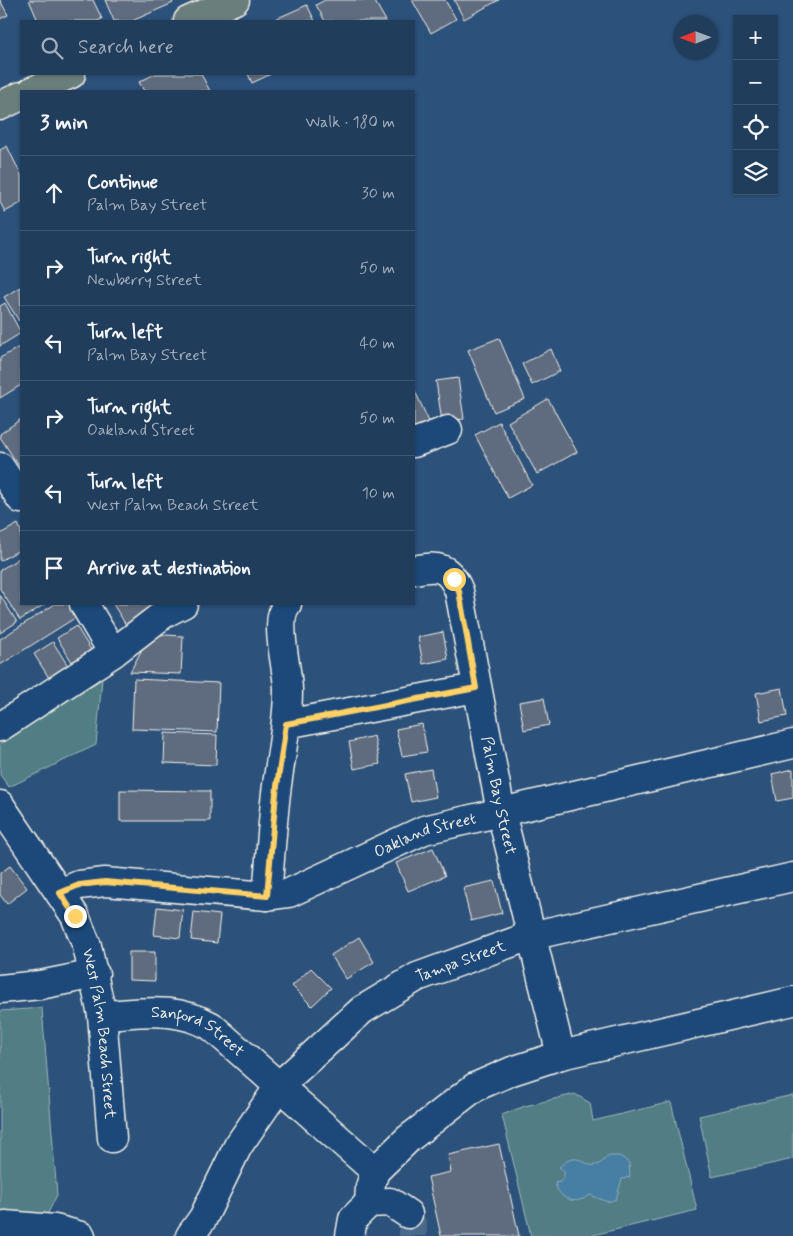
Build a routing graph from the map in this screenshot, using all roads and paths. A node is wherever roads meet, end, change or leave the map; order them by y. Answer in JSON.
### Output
{"nodes":[{"id":1,"x":235,"y":0,"type":"edge"},
{"id":2,"x":190,"y":20,"type":"edge"},
{"id":3,"x":69,"y":75,"type":"edge"},
{"id":4,"x":34,"y":90,"type":"edge"},
{"id":5,"x":20,"y":96,"type":"edge"},
{"id":6,"x":0,"y":106,"type":"edge"},
{"id":7,"x":448,"y":430,"type":"dead end"},
{"id":8,"x":415,"y":443,"type":"edge"},
{"id":9,"x":0,"y":467,"type":"edge"},
{"id":10,"x":20,"y":497,"type":"edge"},
{"id":11,"x":415,"y":570,"type":"edge"},
{"id":12,"x":85,"y":605,"type":"edge"},
{"id":13,"x":181,"y":605,"type":"edge"},
{"id":14,"x":286,"y":605,"type":"edge"},
{"id":15,"x":113,"y":653,"type":"junction"},
{"id":16,"x":476,"y":688,"type":"junction"},
{"id":17,"x":286,"y":724,"type":"junction"},
{"id":18,"x":0,"y":727,"type":"edge"},
{"id":19,"x":793,"y":744,"type":"edge"},
{"id":20,"x":0,"y":805,"type":"edge"},
{"id":21,"x":501,"y":812,"type":"junction"},
{"id":22,"x":793,"y":877,"type":"edge"},
{"id":23,"x":60,"y":893,"type":"junction"},
{"id":24,"x":267,"y":896,"type":"junction"},
{"id":25,"x":530,"y":936,"type":"junction"},
{"id":26,"x":95,"y":974,"type":"junction"},
{"id":27,"x":0,"y":989,"type":"edge"},
{"id":28,"x":793,"y":1001,"type":"edge"},
{"id":29,"x":102,"y":1015,"type":"junction"},
{"id":30,"x":561,"y":1055,"type":"junction"},
{"id":31,"x":280,"y":1085,"type":"junction"},
{"id":32,"x":112,"y":1138,"type":"dead end"},
{"id":33,"x":375,"y":1171,"type":"junction"},
{"id":34,"x":217,"y":1190,"type":"junction"},
{"id":35,"x":369,"y":1203,"type":"junction"},
{"id":36,"x":408,"y":1214,"type":"dead end"},
{"id":37,"x":0,"y":1227,"type":"edge"},
{"id":38,"x":82,"y":1236,"type":"edge"},
{"id":39,"x":190,"y":1236,"type":"edge"},
{"id":40,"x":214,"y":1236,"type":"edge"},
{"id":41,"x":350,"y":1236,"type":"edge"}],
"edges":[{"from":1,"to":2,"type":"main road"},
{"from":3,"to":4,"type":"main road"},
{"from":5,"to":6,"type":"main road"},
{"from":7,"to":8,"type":"street"},
{"from":9,"to":10,"type":"street"},
{"from":11,"to":16,"type":"street","name":"Palm Bay Street"},
{"from":12,"to":15,"type":"street"},
{"from":13,"to":15,"type":"street"},
{"from":14,"to":17,"type":"street"},
{"from":15,"to":18,"type":"street"},
{"from":16,"to":17,"type":"street"},
{"from":16,"to":21,"type":"street","name":"Palm Bay Street"},
{"from":17,"to":24,"type":"street"},
{"from":19,"to":21,"type":"street","name":"Oakland Street"},
{"from":20,"to":23,"type":"street","name":"West Palm Beach Street"},
{"from":21,"to":24,"type":"street","name":"Oakland Street"},
{"from":21,"to":25,"type":"street","name":"Palm Bay Street"},
{"from":22,"to":25,"type":"street","name":"Tampa Street"},
{"from":23,"to":24,"type":"street","name":"Oakland Street"},
{"from":23,"to":26,"type":"street","name":"West Palm Beach Street"},
{"from":25,"to":30,"type":"street","name":"Palm Bay Street"},
{"from":25,"to":31,"type":"street","name":"Tampa Street"},
{"from":26,"to":27,"type":"street"},
{"from":26,"to":29,"type":"street","name":"West Palm Beach Street"},
{"from":28,"to":30,"type":"street"},
{"from":29,"to":31,"type":"street","name":"Sanford Street"},
{"from":29,"to":32,"type":"street","name":"West Palm Beach Street"},
{"from":30,"to":33,"type":"street"},
{"from":31,"to":33,"type":"street","name":"Sanford Street"},
{"from":31,"to":34,"type":"street","name":"Tampa Street"},
{"from":33,"to":35,"type":"street"},
{"from":34,"to":39,"type":"street","name":"Tampa Street"},
{"from":34,"to":40,"type":"street","name":"Tampa Street"},
{"from":35,"to":36,"type":"street"},
{"from":35,"to":41,"type":"street"},
{"from":37,"to":38,"type":"street"}]}
